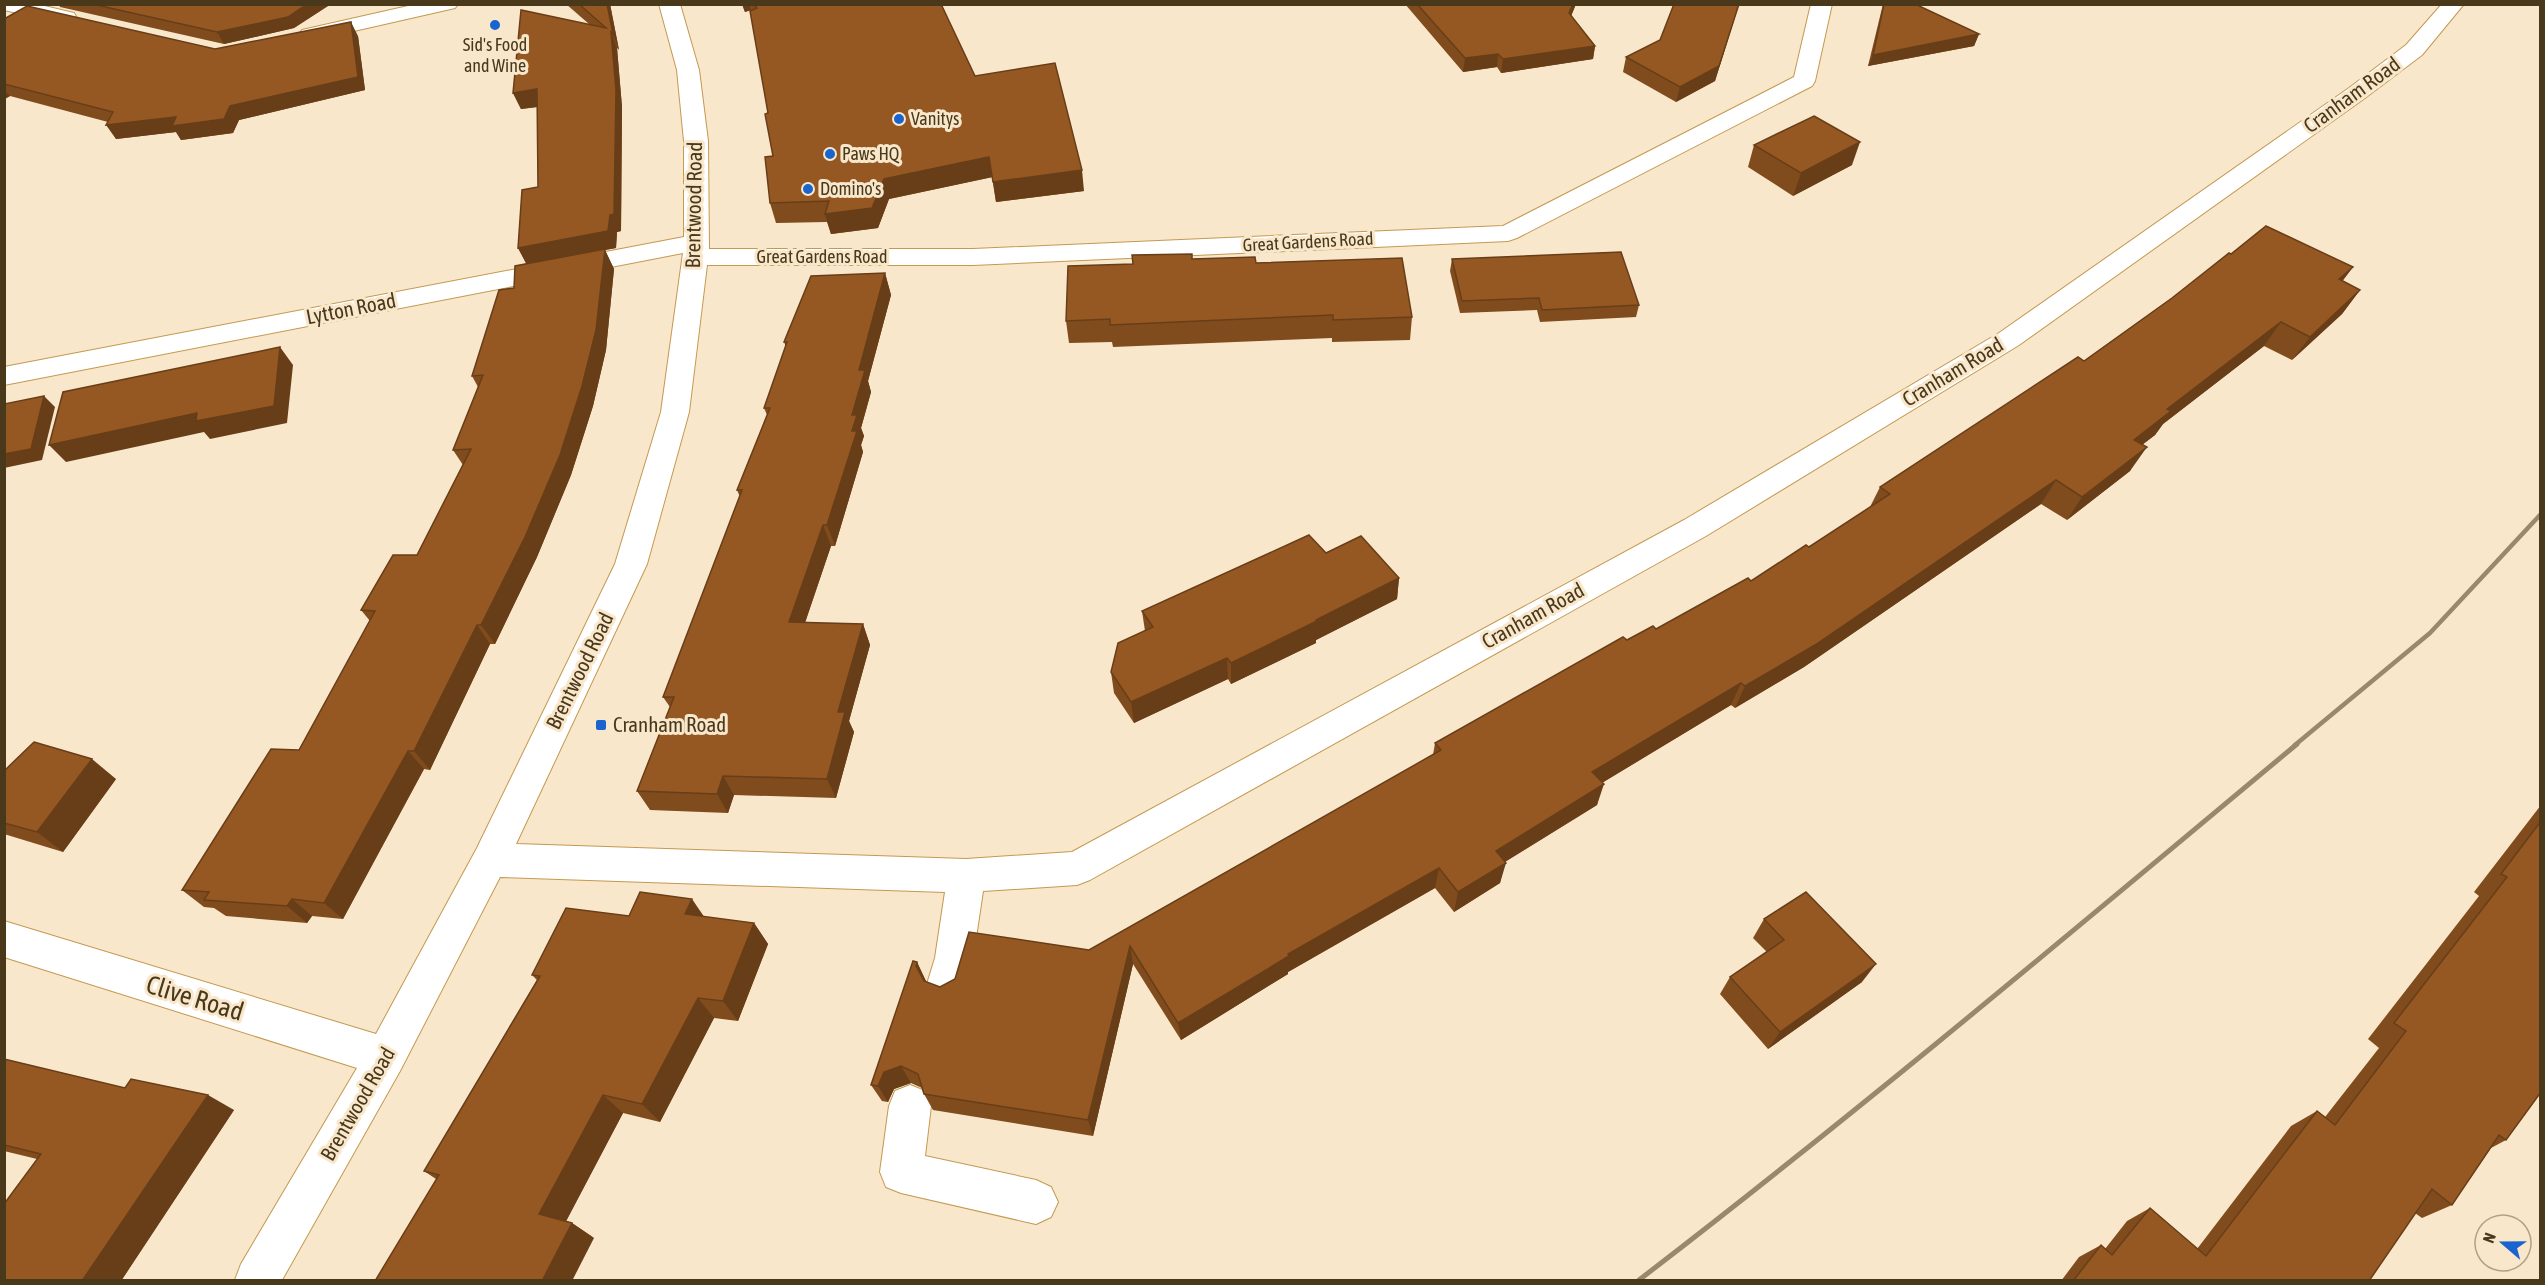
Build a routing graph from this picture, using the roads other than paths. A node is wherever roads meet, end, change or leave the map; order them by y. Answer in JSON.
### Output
{"nodes":[{"id":1,"x":7,"y":4,"type":"edge"},
{"id":2,"x":448,"y":4,"type":"edge"},
{"id":3,"x":669,"y":4,"type":"edge"},
{"id":4,"x":1822,"y":4,"type":"edge"},
{"id":5,"x":2454,"y":4,"type":"edge"},
{"id":6,"x":47,"y":8,"type":"edge"},
{"id":7,"x":87,"y":23,"type":"edge"},
{"id":8,"x":291,"y":39,"type":"edge"},
{"id":9,"x":696,"y":249,"type":"junction"},
{"id":10,"x":4,"y":376,"type":"edge"},
{"id":11,"x":490,"y":860,"type":"junction"},
{"id":12,"x":966,"y":876,"type":"junction"},
{"id":13,"x":4,"y":939,"type":"edge"},
{"id":14,"x":946,"y":984,"type":"edge"},
{"id":15,"x":386,"y":1057,"type":"junction"},
{"id":16,"x":910,"y":1106,"type":"dead end"},
{"id":17,"x":1036,"y":1202,"type":"dead end"},
{"id":18,"x":257,"y":1281,"type":"edge"}],
"edges":[{"from":1,"to":6,"type":"street"},
{"from":2,"to":8,"type":"street"},
{"from":3,"to":9,"type":"street","name":"Brentwood Road"},
{"from":4,"to":9,"type":"street","name":"Great Gardens Road"},
{"from":5,"to":12,"type":"street","name":"Cranham Road"},
{"from":6,"to":7,"type":"street"},
{"from":9,"to":10,"type":"street","name":"Lytton Road"},
{"from":9,"to":11,"type":"street","name":"Brentwood Road"},
{"from":11,"to":12,"type":"street","name":"Cranham Road"},
{"from":11,"to":15,"type":"street","name":"Brentwood Road"},
{"from":12,"to":14,"type":"street"},
{"from":13,"to":15,"type":"street","name":"Clive Road"},
{"from":15,"to":18,"type":"street","name":"Brentwood Road"},
{"from":16,"to":17,"type":"street"}]}
